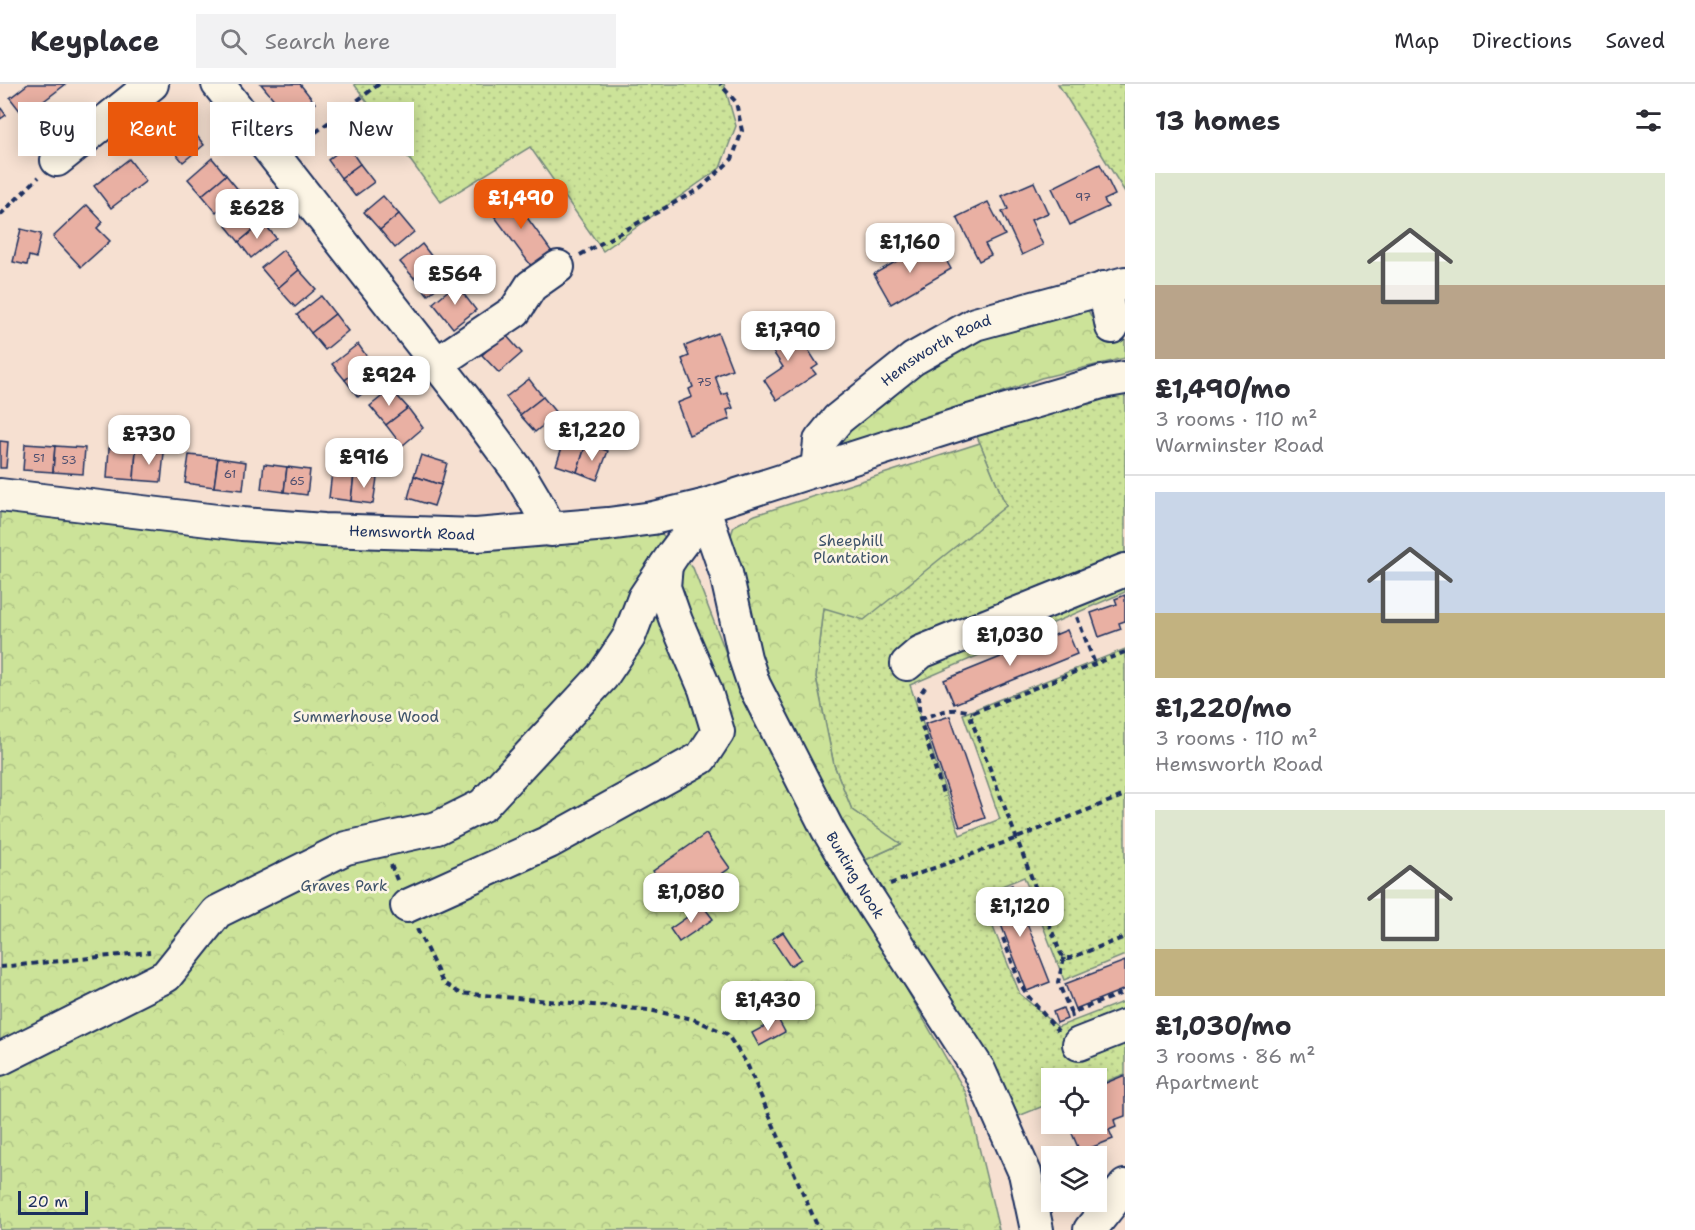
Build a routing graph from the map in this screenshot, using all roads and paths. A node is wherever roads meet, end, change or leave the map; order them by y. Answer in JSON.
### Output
{"nodes":[{"id":1,"x":152,"y":84,"type":"edge"},
{"id":2,"x":218,"y":84,"type":"edge"},
{"id":3,"x":379,"y":84,"type":"edge"},
{"id":4,"x":720,"y":84,"type":"edge"},
{"id":5,"x":57,"y":160,"type":"joint"},
{"id":6,"x":278,"y":162,"type":"junction"},
{"id":7,"x":0,"y":215,"type":"edge"},
{"id":8,"x":558,"y":267,"type":"joint"},
{"id":9,"x":1115,"y":286,"type":"edge"},
{"id":10,"x":1112,"y":327,"type":"dead end"},
{"id":11,"x":436,"y":364,"type":"junction"},
{"id":12,"x":1125,"y":378,"type":"edge"},
{"id":13,"x":817,"y":470,"type":"junction"},
{"id":14,"x":0,"y":495,"type":"edge"},
{"id":15,"x":705,"y":512,"type":"junction"},
{"id":16,"x":550,"y":530,"type":"junction"},
{"id":17,"x":666,"y":565,"type":"junction"},
{"id":18,"x":1125,"y":570,"type":"edge"},
{"id":19,"x":1085,"y":612,"type":"dead end"},
{"id":20,"x":1125,"y":652,"type":"edge"},
{"id":21,"x":1095,"y":664,"type":"junction"},
{"id":22,"x":917,"y":674,"type":"joint"},
{"id":23,"x":972,"y":713,"type":"junction"},
{"id":24,"x":920,"y":719,"type":"junction"},
{"id":25,"x":1125,"y":795,"type":"edge"},
{"id":26,"x":944,"y":797,"type":"dead end"},
{"id":27,"x":1017,"y":838,"type":"junction"},
{"id":28,"x":865,"y":893,"type":"junction"},
{"id":29,"x":407,"y":906,"type":"dead end"},
{"id":30,"x":1125,"y":937,"type":"edge"},
{"id":31,"x":1003,"y":938,"type":"dead end"},
{"id":32,"x":187,"y":948,"type":"junction"},
{"id":33,"x":1064,"y":958,"type":"junction"},
{"id":34,"x":0,"y":967,"type":"edge"},
{"id":35,"x":460,"y":993,"type":"dead end"},
{"id":36,"x":1071,"y":1013,"type":"dead end"},
{"id":37,"x":1125,"y":1026,"type":"edge"},
{"id":38,"x":1079,"y":1044,"type":"joint"},
{"id":39,"x":0,"y":1059,"type":"edge"},
{"id":40,"x":1125,"y":1186,"type":"edge"},
{"id":41,"x":819,"y":1230,"type":"edge"},
{"id":42,"x":1037,"y":1230,"type":"edge"},
{"id":43,"x":1090,"y":1230,"type":"edge"}],
"edges":[{"from":1,"to":5,"type":"street"},
{"from":2,"to":6,"type":"street"},
{"from":3,"to":6,"type":"path"},
{"from":4,"to":8,"type":"path"},
{"from":5,"to":7,"type":"path"},
{"from":6,"to":11,"type":"street"},
{"from":8,"to":11,"type":"street"},
{"from":9,"to":10,"type":"street","name":"Hemsworth Road"},
{"from":9,"to":13,"type":"street","name":"Hemsworth Road"},
{"from":11,"to":16,"type":"street"},
{"from":12,"to":13,"type":"street","name":"Hemsworth Road"},
{"from":13,"to":15,"type":"street","name":"Hemsworth Road"},
{"from":14,"to":16,"type":"street","name":"Hemsworth Road"},
{"from":15,"to":16,"type":"street","name":"Hemsworth Road"},
{"from":15,"to":17,"type":"street"},
{"from":15,"to":28,"type":"street","name":"Bunting Nook"},
{"from":17,"to":29,"type":"street"},
{"from":17,"to":32,"type":"street"},
{"from":18,"to":22,"type":"street"},
{"from":19,"to":21,"type":"path"},
{"from":20,"to":21,"type":"path"},
{"from":21,"to":23,"type":"path"},
{"from":22,"to":24,"type":"path"},
{"from":23,"to":24,"type":"path"},
{"from":23,"to":27,"type":"path"},
{"from":24,"to":26,"type":"path"},
{"from":25,"to":27,"type":"path"},
{"from":27,"to":28,"type":"path"},
{"from":27,"to":33,"type":"path"},
{"from":28,"to":42,"type":"street","name":"Bunting Nook"},
{"from":30,"to":33,"type":"path"},
{"from":31,"to":38,"type":"path"},
{"from":32,"to":34,"type":"path"},
{"from":32,"to":39,"type":"street"},
{"from":33,"to":36,"type":"path"},
{"from":35,"to":41,"type":"path"},
{"from":37,"to":38,"type":"street"},
{"from":40,"to":43,"type":"street"}]}
